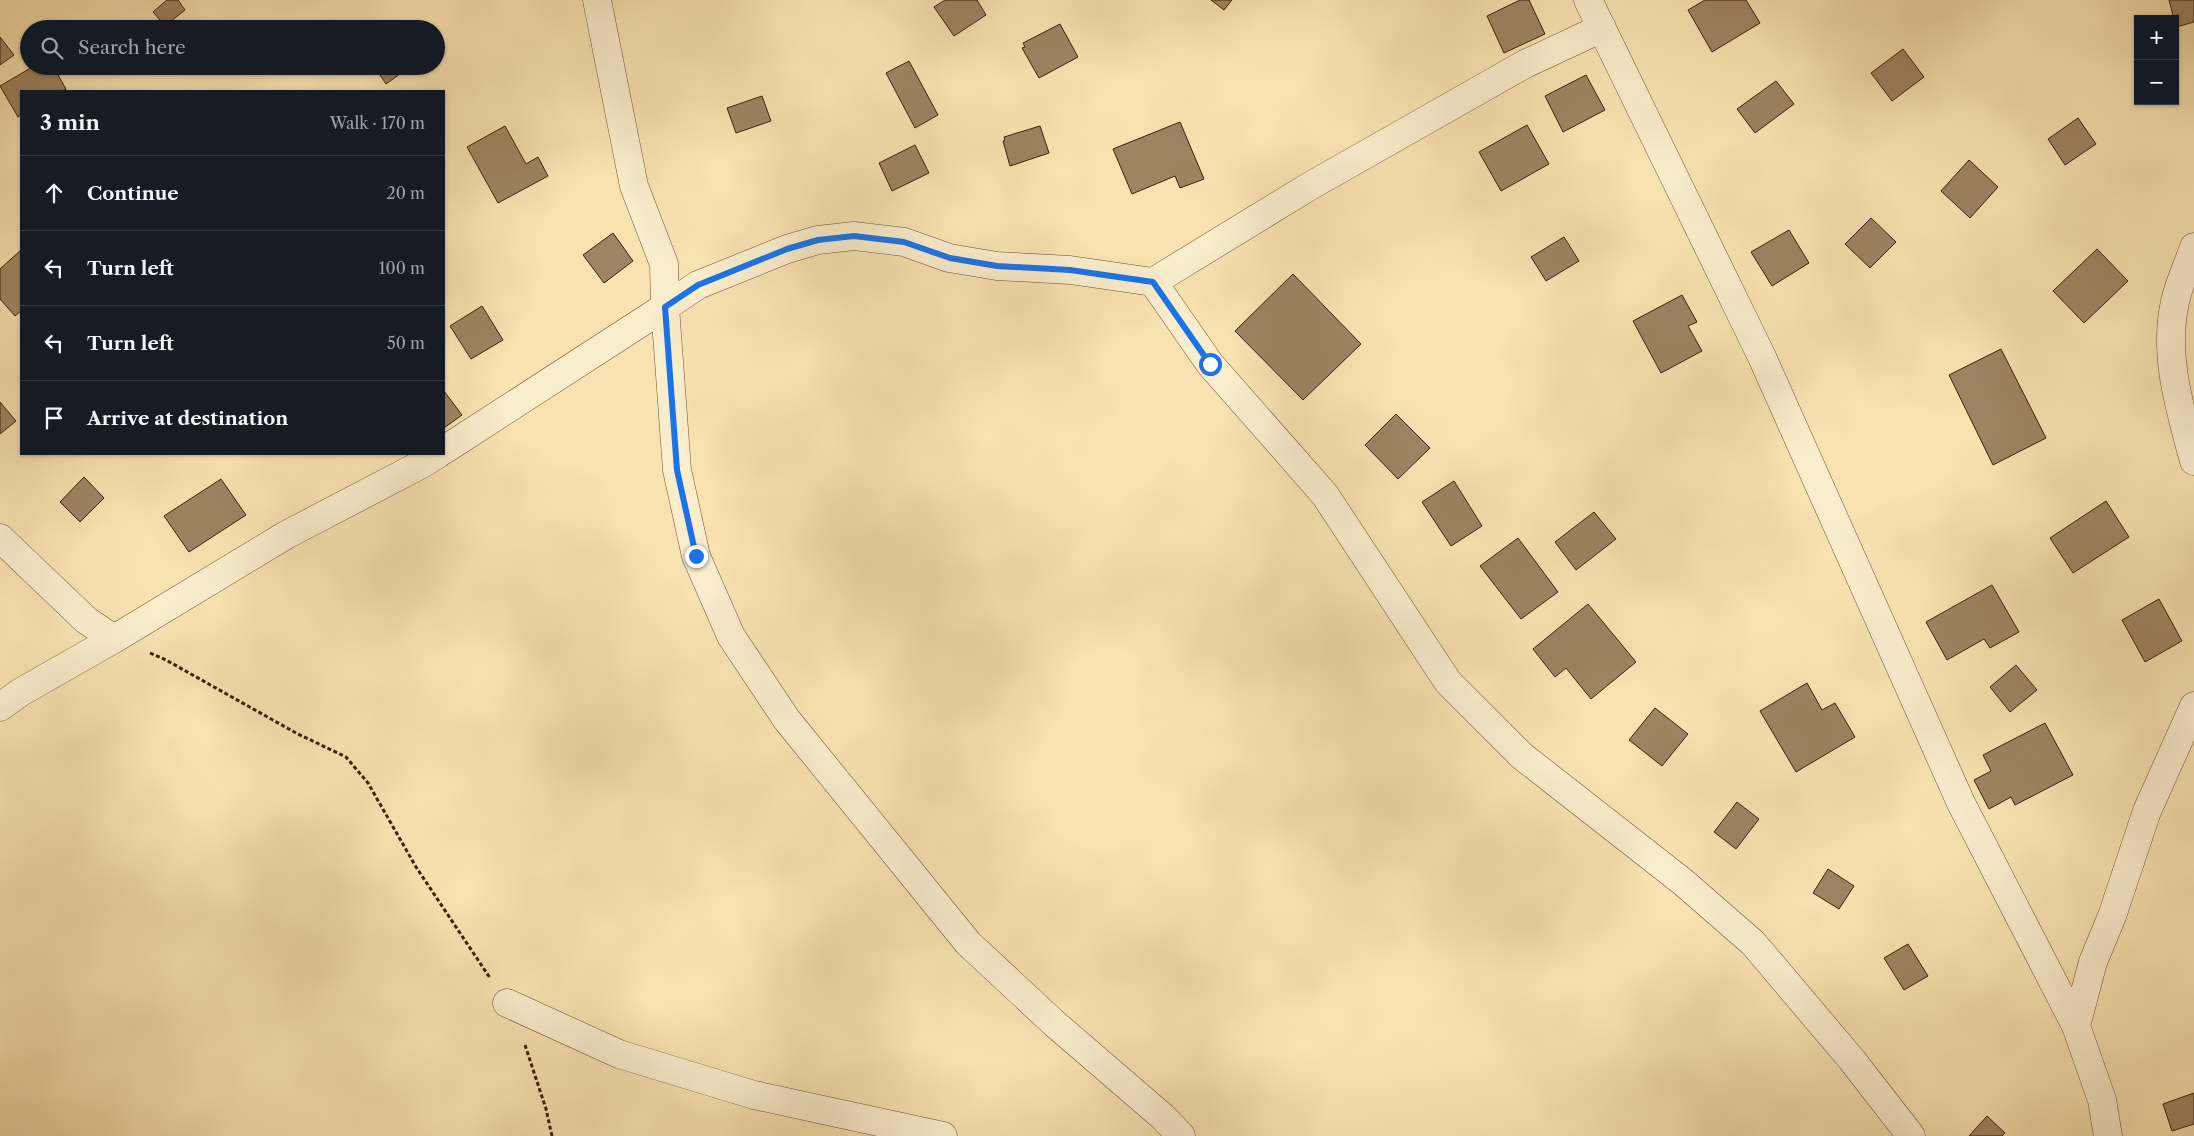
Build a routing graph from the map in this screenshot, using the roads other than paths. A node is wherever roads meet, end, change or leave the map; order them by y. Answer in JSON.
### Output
{"nodes":[{"id":1,"x":597,"y":0,"type":"edge"},
{"id":2,"x":1588,"y":0,"type":"edge"},
{"id":3,"x":1602,"y":28,"type":"junction"},
{"id":4,"x":2194,"y":247,"type":"edge"},
{"id":5,"x":1153,"y":282,"type":"junction"},
{"id":6,"x":665,"y":307,"type":"junction"},
{"id":7,"x":445,"y":449,"type":"edge"},
{"id":8,"x":436,"y":455,"type":"edge"},
{"id":9,"x":2194,"y":461,"type":"edge"},
{"id":10,"x":0,"y":538,"type":"edge"},
{"id":11,"x":114,"y":639,"type":"junction"},
{"id":12,"x":2194,"y":706,"type":"edge"},
{"id":13,"x":0,"y":707,"type":"edge"},
{"id":14,"x":507,"y":1003,"type":"road end"},
{"id":15,"x":2076,"y":1026,"type":"junction"},
{"id":16,"x":943,"y":1136,"type":"edge"},
{"id":17,"x":1182,"y":1136,"type":"edge"},
{"id":18,"x":1911,"y":1136,"type":"edge"},
{"id":19,"x":2108,"y":1136,"type":"edge"}],
"edges":[{"from":1,"to":6,"type":"street"},
{"from":2,"to":3,"type":"street"},
{"from":3,"to":5,"type":"street"},
{"from":3,"to":15,"type":"street"},
{"from":4,"to":9,"type":"street"},
{"from":5,"to":6,"type":"street"},
{"from":5,"to":18,"type":"street"},
{"from":6,"to":7,"type":"street"},
{"from":6,"to":17,"type":"street"},
{"from":8,"to":11,"type":"street"},
{"from":10,"to":11,"type":"street"},
{"from":11,"to":13,"type":"street"},
{"from":12,"to":15,"type":"street"},
{"from":14,"to":16,"type":"street"},
{"from":15,"to":19,"type":"street"}]}
